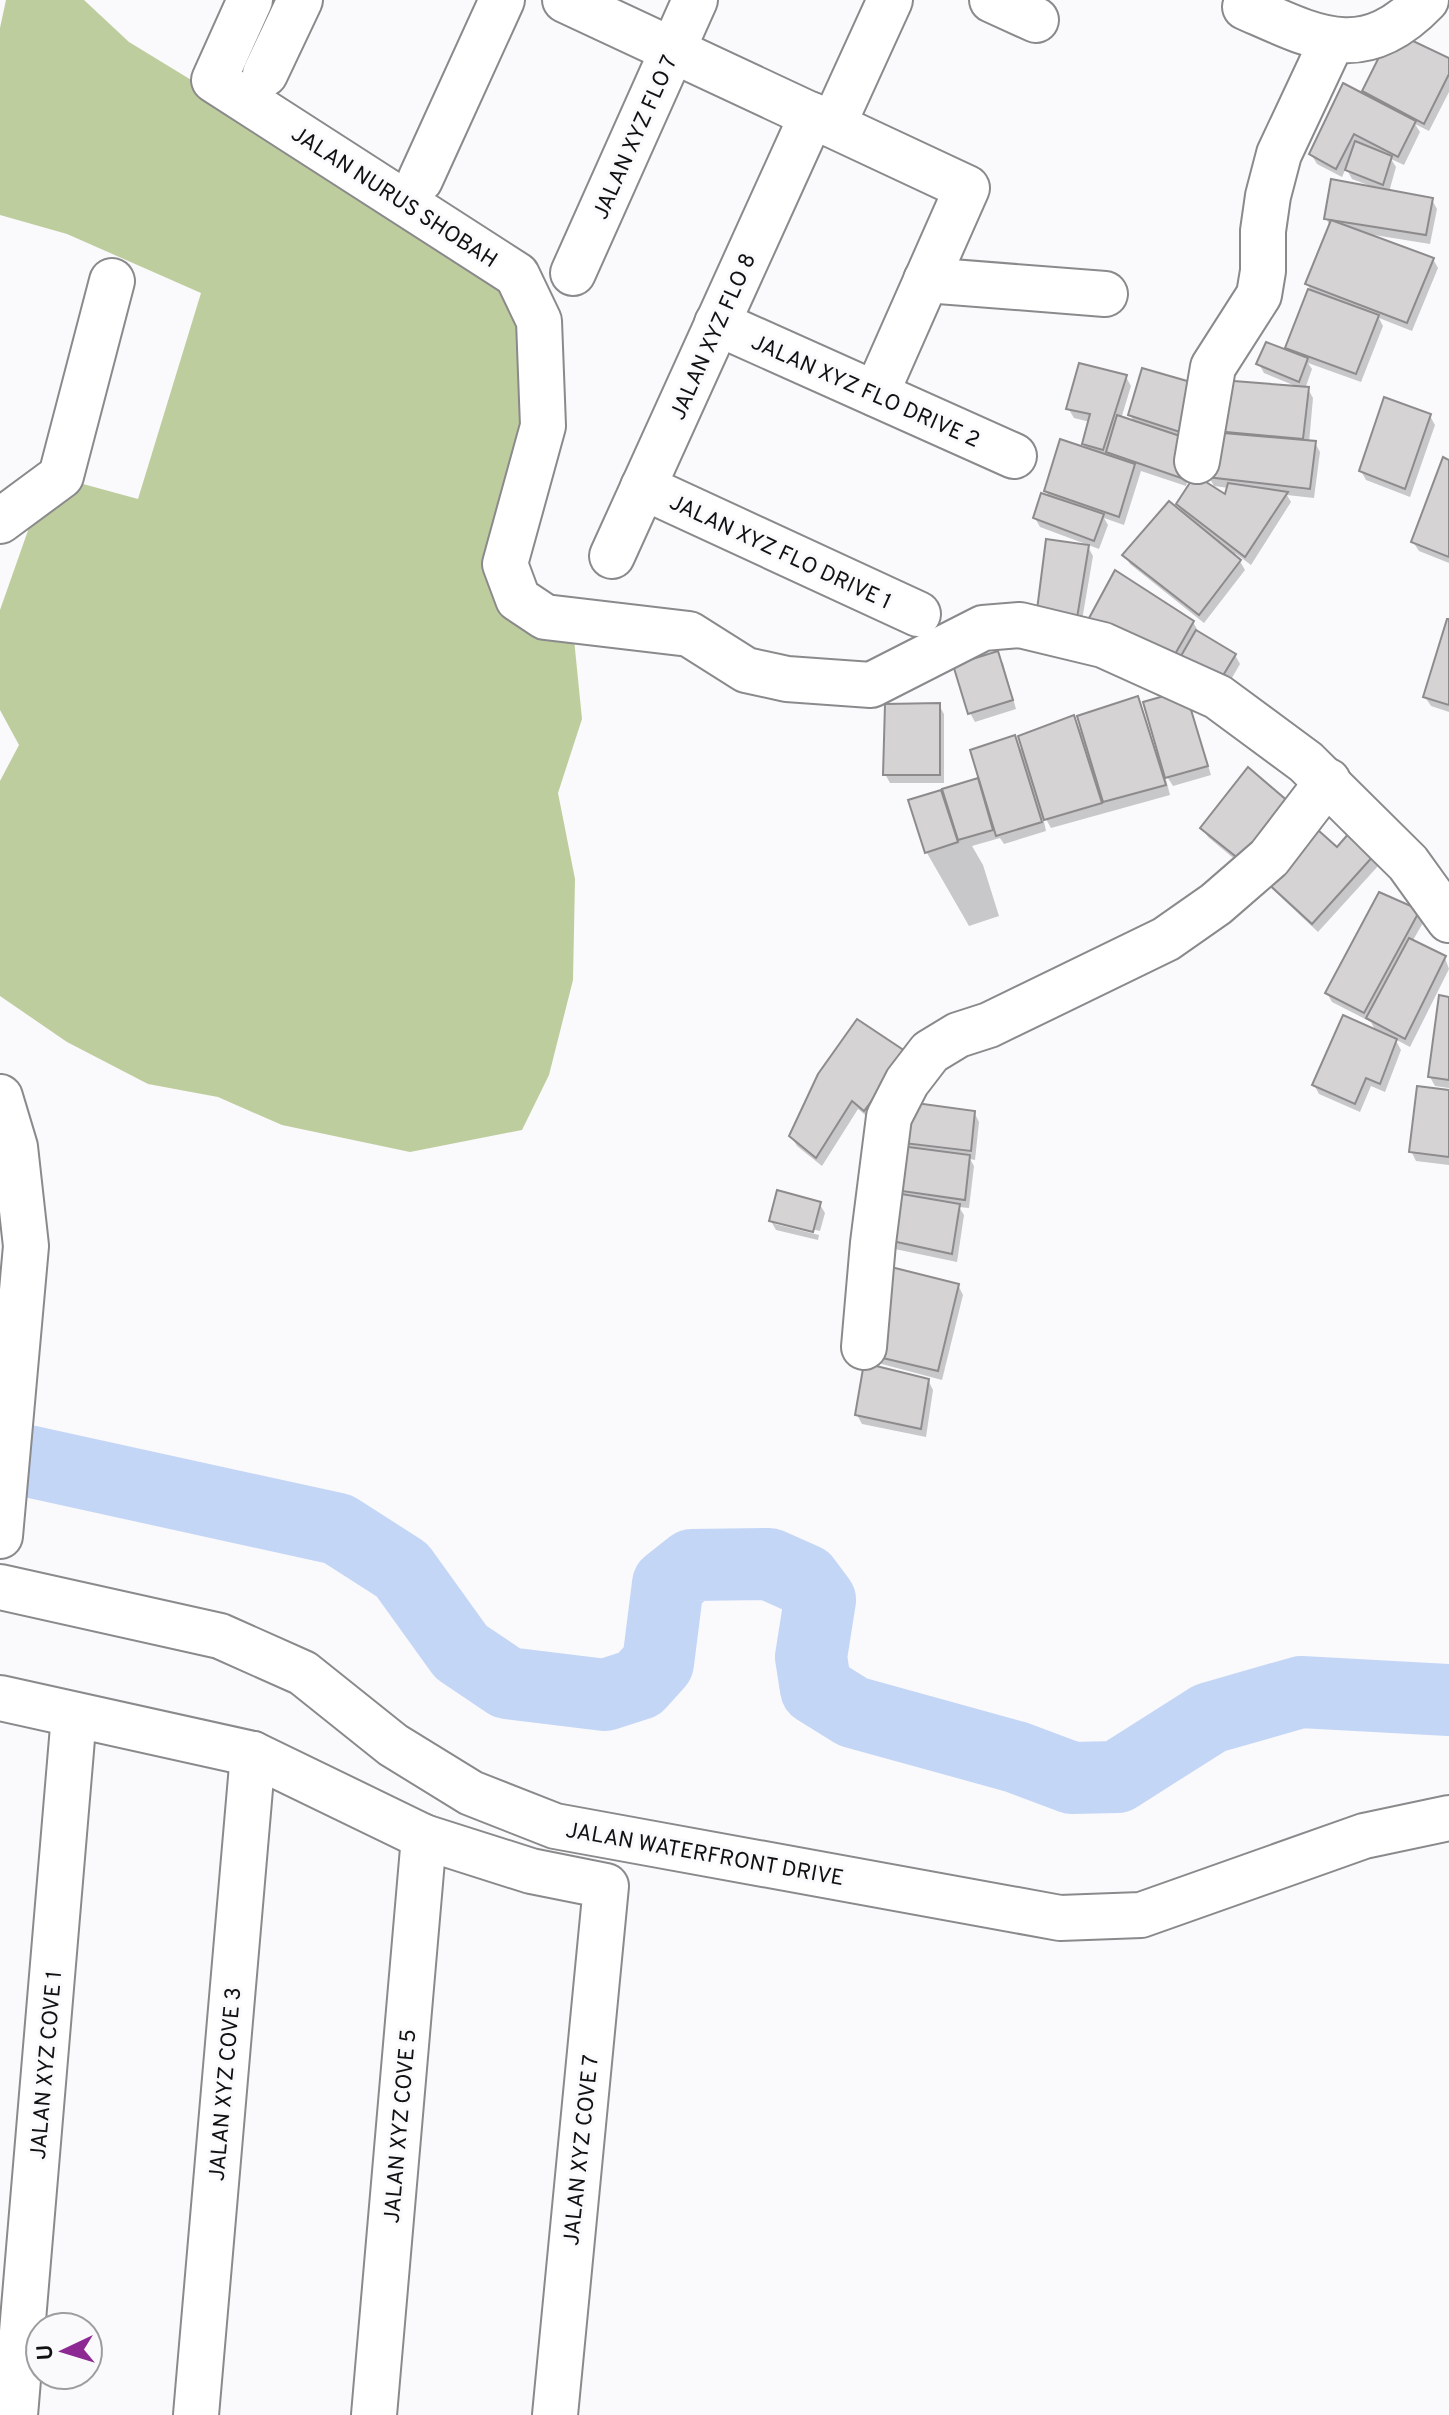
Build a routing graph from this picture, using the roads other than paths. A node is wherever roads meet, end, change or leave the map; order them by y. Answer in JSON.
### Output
{"nodes":[{"id":1,"x":250,"y":0,"type":"edge"},
{"id":2,"x":300,"y":0,"type":"edge"},
{"id":3,"x":502,"y":0,"type":"edge"},
{"id":4,"x":565,"y":0,"type":"edge"},
{"id":5,"x":695,"y":0,"type":"edge"},
{"id":6,"x":890,"y":0,"type":"edge"},
{"id":7,"x":992,"y":0,"type":"edge"},
{"id":8,"x":1426,"y":0,"type":"edge"},
{"id":9,"x":1245,"y":7,"type":"dead end"},
{"id":10,"x":1036,"y":20,"type":"dead end"},
{"id":11,"x":1332,"y":41,"type":"junction"},
{"id":12,"x":673,"y":50,"type":"junction"},
{"id":13,"x":265,"y":74,"type":"dead end"},
{"id":14,"x":822,"y":120,"type":"junction"},
{"id":15,"x":420,"y":180,"type":"dead end"},
{"id":16,"x":573,"y":273,"type":"dead end"},
{"id":17,"x":926,"y":280,"type":"junction"},
{"id":18,"x":112,"y":281,"type":"dead end"},
{"id":19,"x":1105,"y":294,"type":"dead end"},
{"id":20,"x":717,"y":323,"type":"junction"},
{"id":21,"x":876,"y":394,"type":"junction"},
{"id":22,"x":1014,"y":456,"type":"dead end"},
{"id":23,"x":1197,"y":461,"type":"dead end"},
{"id":24,"x":643,"y":487,"type":"junction"},
{"id":25,"x":0,"y":521,"type":"edge"},
{"id":26,"x":612,"y":556,"type":"dead end"},
{"id":27,"x":918,"y":614,"type":"dead end"},
{"id":28,"x":1328,"y":781,"type":"junction"},
{"id":29,"x":1449,"y":920,"type":"edge"},
{"id":30,"x":0,"y":1097,"type":"edge"},
{"id":31,"x":864,"y":1347,"type":"dead end"},
{"id":32,"x":0,"y":1536,"type":"edge"},
{"id":33,"x":0,"y":1587,"type":"edge"},
{"id":34,"x":0,"y":1698,"type":"edge"},
{"id":35,"x":74,"y":1715,"type":"junction"},
{"id":36,"x":253,"y":1754,"type":"junction"},
{"id":37,"x":1449,"y":1818,"type":"edge"},
{"id":38,"x":424,"y":1837,"type":"junction"},
{"id":39,"x":15,"y":2415,"type":"edge"},
{"id":40,"x":196,"y":2415,"type":"edge"},
{"id":41,"x":374,"y":2415,"type":"edge"},
{"id":42,"x":555,"y":2415,"type":"edge"}],
"edges":[{"from":1,"to":28,"type":"street","name":"JALAN NURUS SHOBAH"},
{"from":2,"to":13,"type":"street"},
{"from":3,"to":15,"type":"street"},
{"from":4,"to":12,"type":"street"},
{"from":5,"to":12,"type":"street","name":"JALAN XYZ FLO 7"},
{"from":6,"to":14,"type":"street","name":"JALAN XYZ FLO 8"},
{"from":7,"to":10,"type":"street"},
{"from":8,"to":11,"type":"street"},
{"from":9,"to":11,"type":"street"},
{"from":11,"to":23,"type":"street"},
{"from":12,"to":14,"type":"street"},
{"from":12,"to":16,"type":"street","name":"JALAN XYZ FLO 7"},
{"from":14,"to":17,"type":"street"},
{"from":14,"to":20,"type":"street","name":"JALAN XYZ FLO 8"},
{"from":17,"to":19,"type":"street"},
{"from":17,"to":21,"type":"street"},
{"from":18,"to":25,"type":"street"},
{"from":20,"to":21,"type":"street","name":"JALAN XYZ FLO DRIVE 2"},
{"from":20,"to":24,"type":"street","name":"JALAN XYZ FLO 8"},
{"from":21,"to":22,"type":"street","name":"JALAN XYZ FLO DRIVE 2"},
{"from":24,"to":26,"type":"street","name":"JALAN XYZ FLO 8"},
{"from":24,"to":27,"type":"street","name":"JALAN XYZ FLO DRIVE 1"},
{"from":28,"to":29,"type":"street","name":"JALAN NURUS SHOBAH"},
{"from":28,"to":31,"type":"street"},
{"from":30,"to":32,"type":"street"},
{"from":33,"to":37,"type":"street","name":"JALAN WATERFRONT DRIVE"},
{"from":34,"to":35,"type":"street"},
{"from":35,"to":36,"type":"street"},
{"from":35,"to":39,"type":"street","name":"JALAN XYZ COVE 1"},
{"from":36,"to":38,"type":"street"},
{"from":36,"to":40,"type":"street","name":"JALAN XYZ COVE 3"},
{"from":38,"to":41,"type":"street","name":"JALAN XYZ COVE 5"},
{"from":38,"to":42,"type":"street","name":"JALAN XYZ COVE 7"}]}
